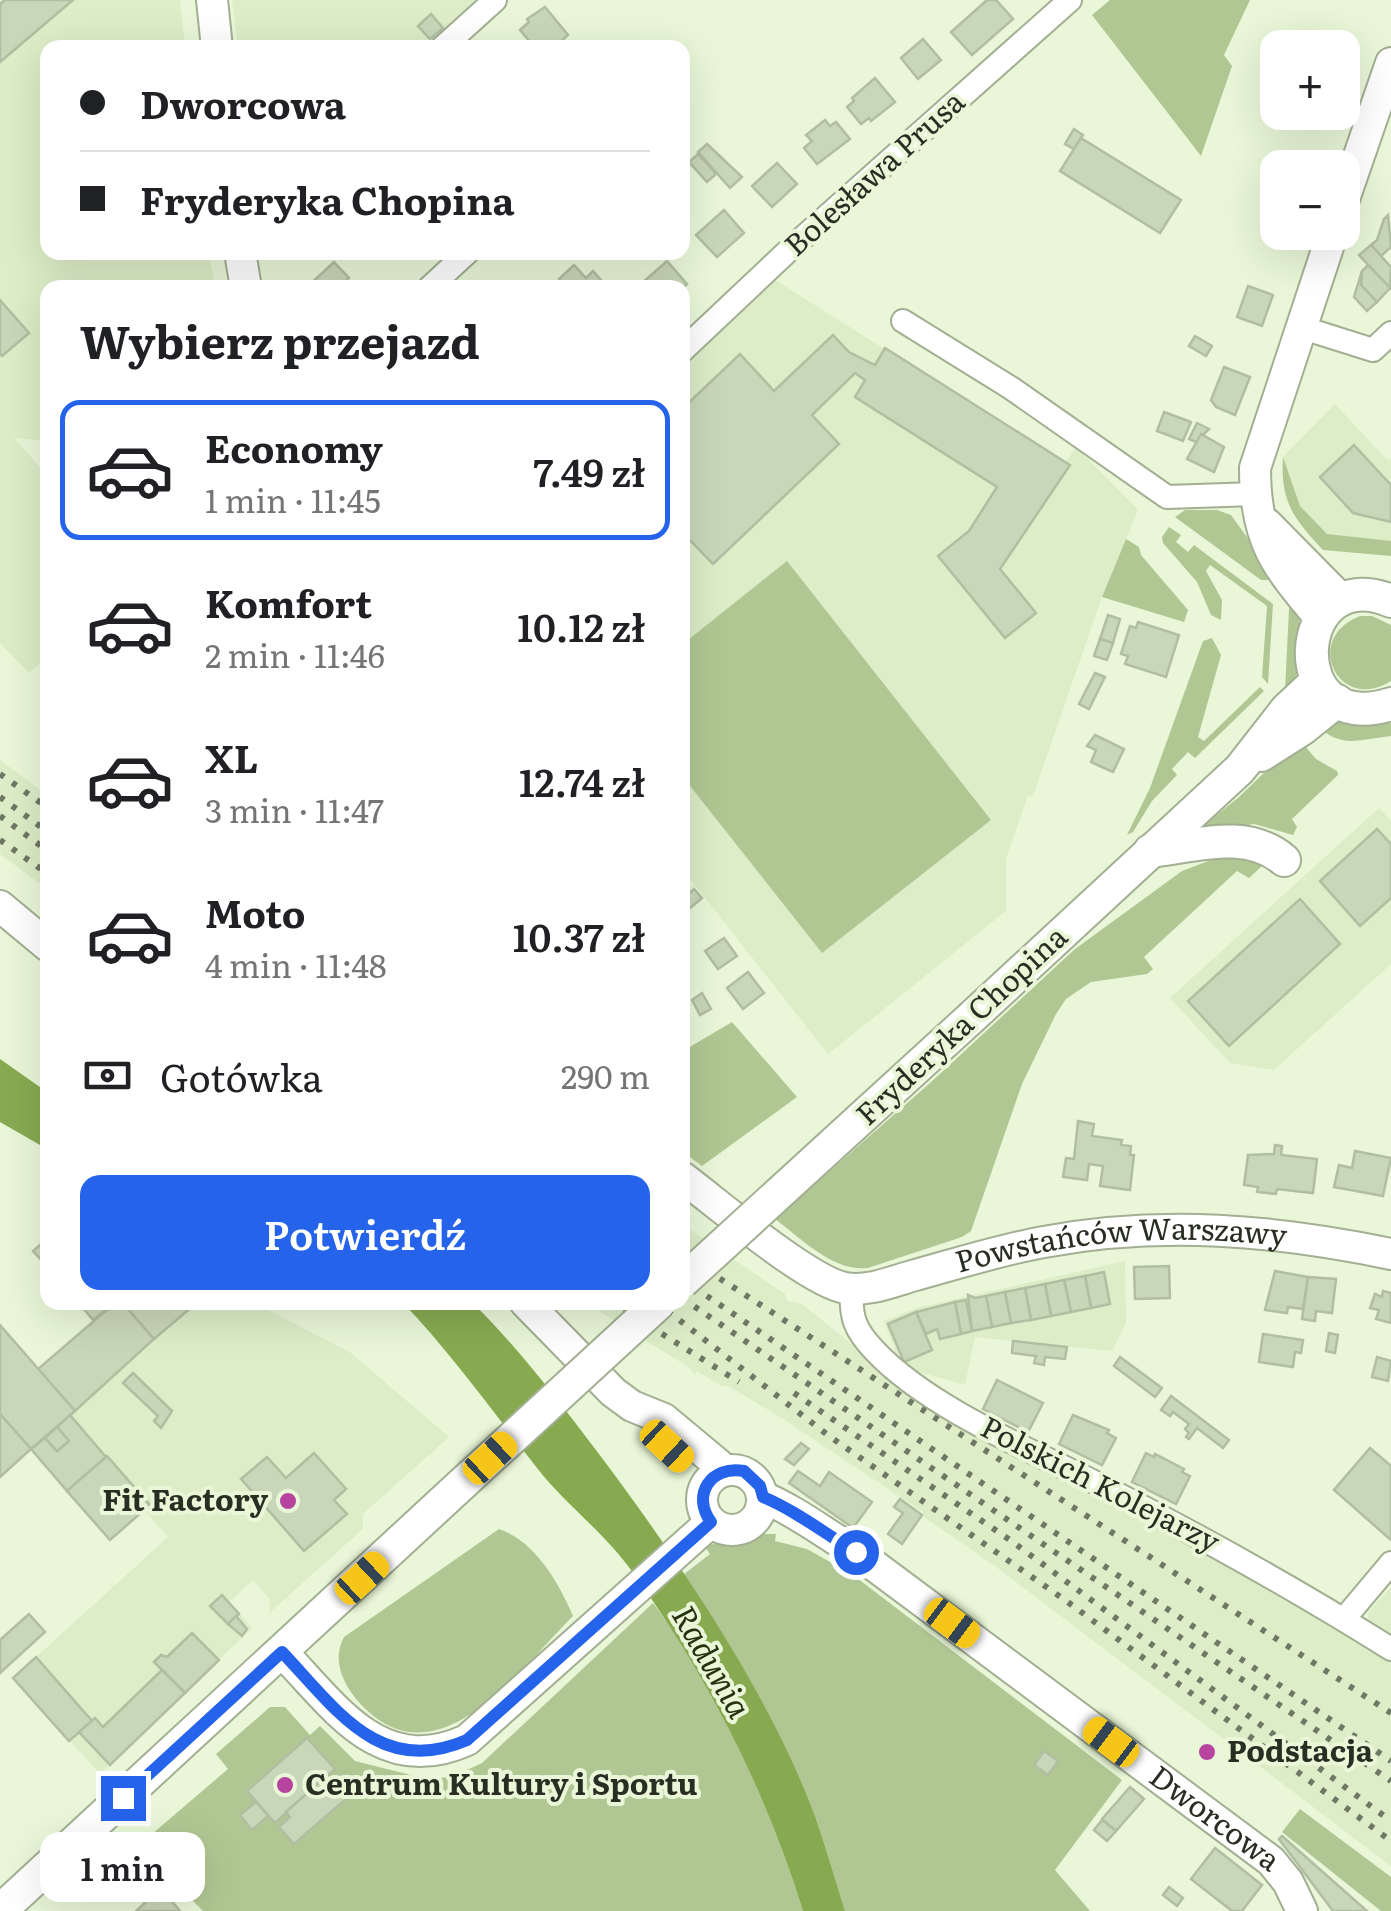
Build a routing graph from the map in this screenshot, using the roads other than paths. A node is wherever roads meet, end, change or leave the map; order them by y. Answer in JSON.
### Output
{"nodes":[{"id":1,"x":212,"y":0,"type":"edge"},
{"id":2,"x":495,"y":0,"type":"edge"},
{"id":3,"x":1070,"y":0,"type":"edge"},
{"id":4,"x":215,"y":40,"type":"edge"},
{"id":5,"x":451,"y":40,"type":"edge"},
{"id":6,"x":1391,"y":63,"type":"edge"},
{"id":7,"x":1360,"y":153,"type":"edge"},
{"id":8,"x":1327,"y":250,"type":"edge"},
{"id":9,"x":460,"y":260,"type":"edge"},
{"id":10,"x":438,"y":280,"type":"edge"},
{"id":11,"x":902,"y":320,"type":"dead end"},
{"id":12,"x":1300,"y":326,"type":"junction"},
{"id":13,"x":1391,"y":333,"type":"edge"},
{"id":14,"x":690,"y":343,"type":"edge"},
{"id":15,"x":1256,"y":505,"type":"junction"},
{"id":16,"x":1391,"y":600,"type":"edge"},
{"id":17,"x":1332,"y":609,"type":"junction"},
{"id":18,"x":1327,"y":691,"type":"junction"},
{"id":19,"x":1391,"y":704,"type":"edge"},
{"id":20,"x":1150,"y":852,"type":"junction"},
{"id":21,"x":1284,"y":860,"type":"dead end"},
{"id":22,"x":0,"y":906,"type":"edge"},
{"id":23,"x":40,"y":939,"type":"edge"},
{"id":24,"x":690,"y":1183,"type":"edge"},
{"id":25,"x":1391,"y":1254,"type":"edge"},
{"id":26,"x":690,"y":1275,"type":"edge"},
{"id":27,"x":852,"y":1289,"type":"junction"},
{"id":28,"x":533,"y":1310,"type":"edge"},
{"id":29,"x":651,"y":1310,"type":"edge"},
{"id":30,"x":713,"y":1478,"type":"junction"},
{"id":31,"x":759,"y":1508,"type":"junction"},
{"id":32,"x":711,"y":1522,"type":"junction"},
{"id":33,"x":1391,"y":1563,"type":"edge"},
{"id":34,"x":1344,"y":1619,"type":"junction"},
{"id":35,"x":1391,"y":1649,"type":"edge"},
{"id":36,"x":282,"y":1652,"type":"junction"},
{"id":37,"x":0,"y":1911,"type":"edge"},
{"id":38,"x":1302,"y":1911,"type":"edge"}],
"edges":[{"from":1,"to":4,"type":"street"},
{"from":2,"to":5,"type":"street"},
{"from":3,"to":14,"type":"street","name":"Bolesława Prusa"},
{"from":6,"to":7,"type":"street"},
{"from":8,"to":12,"type":"street"},
{"from":9,"to":10,"type":"street"},
{"from":11,"to":15,"type":"street"},
{"from":12,"to":13,"type":"street"},
{"from":12,"to":15,"type":"street"},
{"from":15,"to":17,"type":"street"},
{"from":16,"to":17,"type":"main road"},
{"from":17,"to":18,"type":"main road"},
{"from":18,"to":19,"type":"main road"},
{"from":18,"to":20,"type":"main road","name":"Fryderyka Chopina"},
{"from":20,"to":21,"type":"main road"},
{"from":20,"to":26,"type":"main road","name":"Fryderyka Chopina","bridge":true},
{"from":22,"to":23,"type":"street"},
{"from":24,"to":27,"type":"street"},
{"from":25,"to":27,"type":"street","name":"Powstańców Warszawy"},
{"from":27,"to":34,"type":"street","name":"Polskich Kolejarzy"},
{"from":28,"to":30,"type":"street"},
{"from":29,"to":36,"type":"main road","bridge":true},
{"from":30,"to":31,"type":"street"},
{"from":30,"to":32,"type":"street"},
{"from":31,"to":32,"type":"street"},
{"from":31,"to":38,"type":"street","name":"Dworcowa"},
{"from":32,"to":36,"type":"street"},
{"from":33,"to":34,"type":"street"},
{"from":34,"to":35,"type":"street","name":"Polskich Kolejarzy"},
{"from":36,"to":37,"type":"main road"}]}
